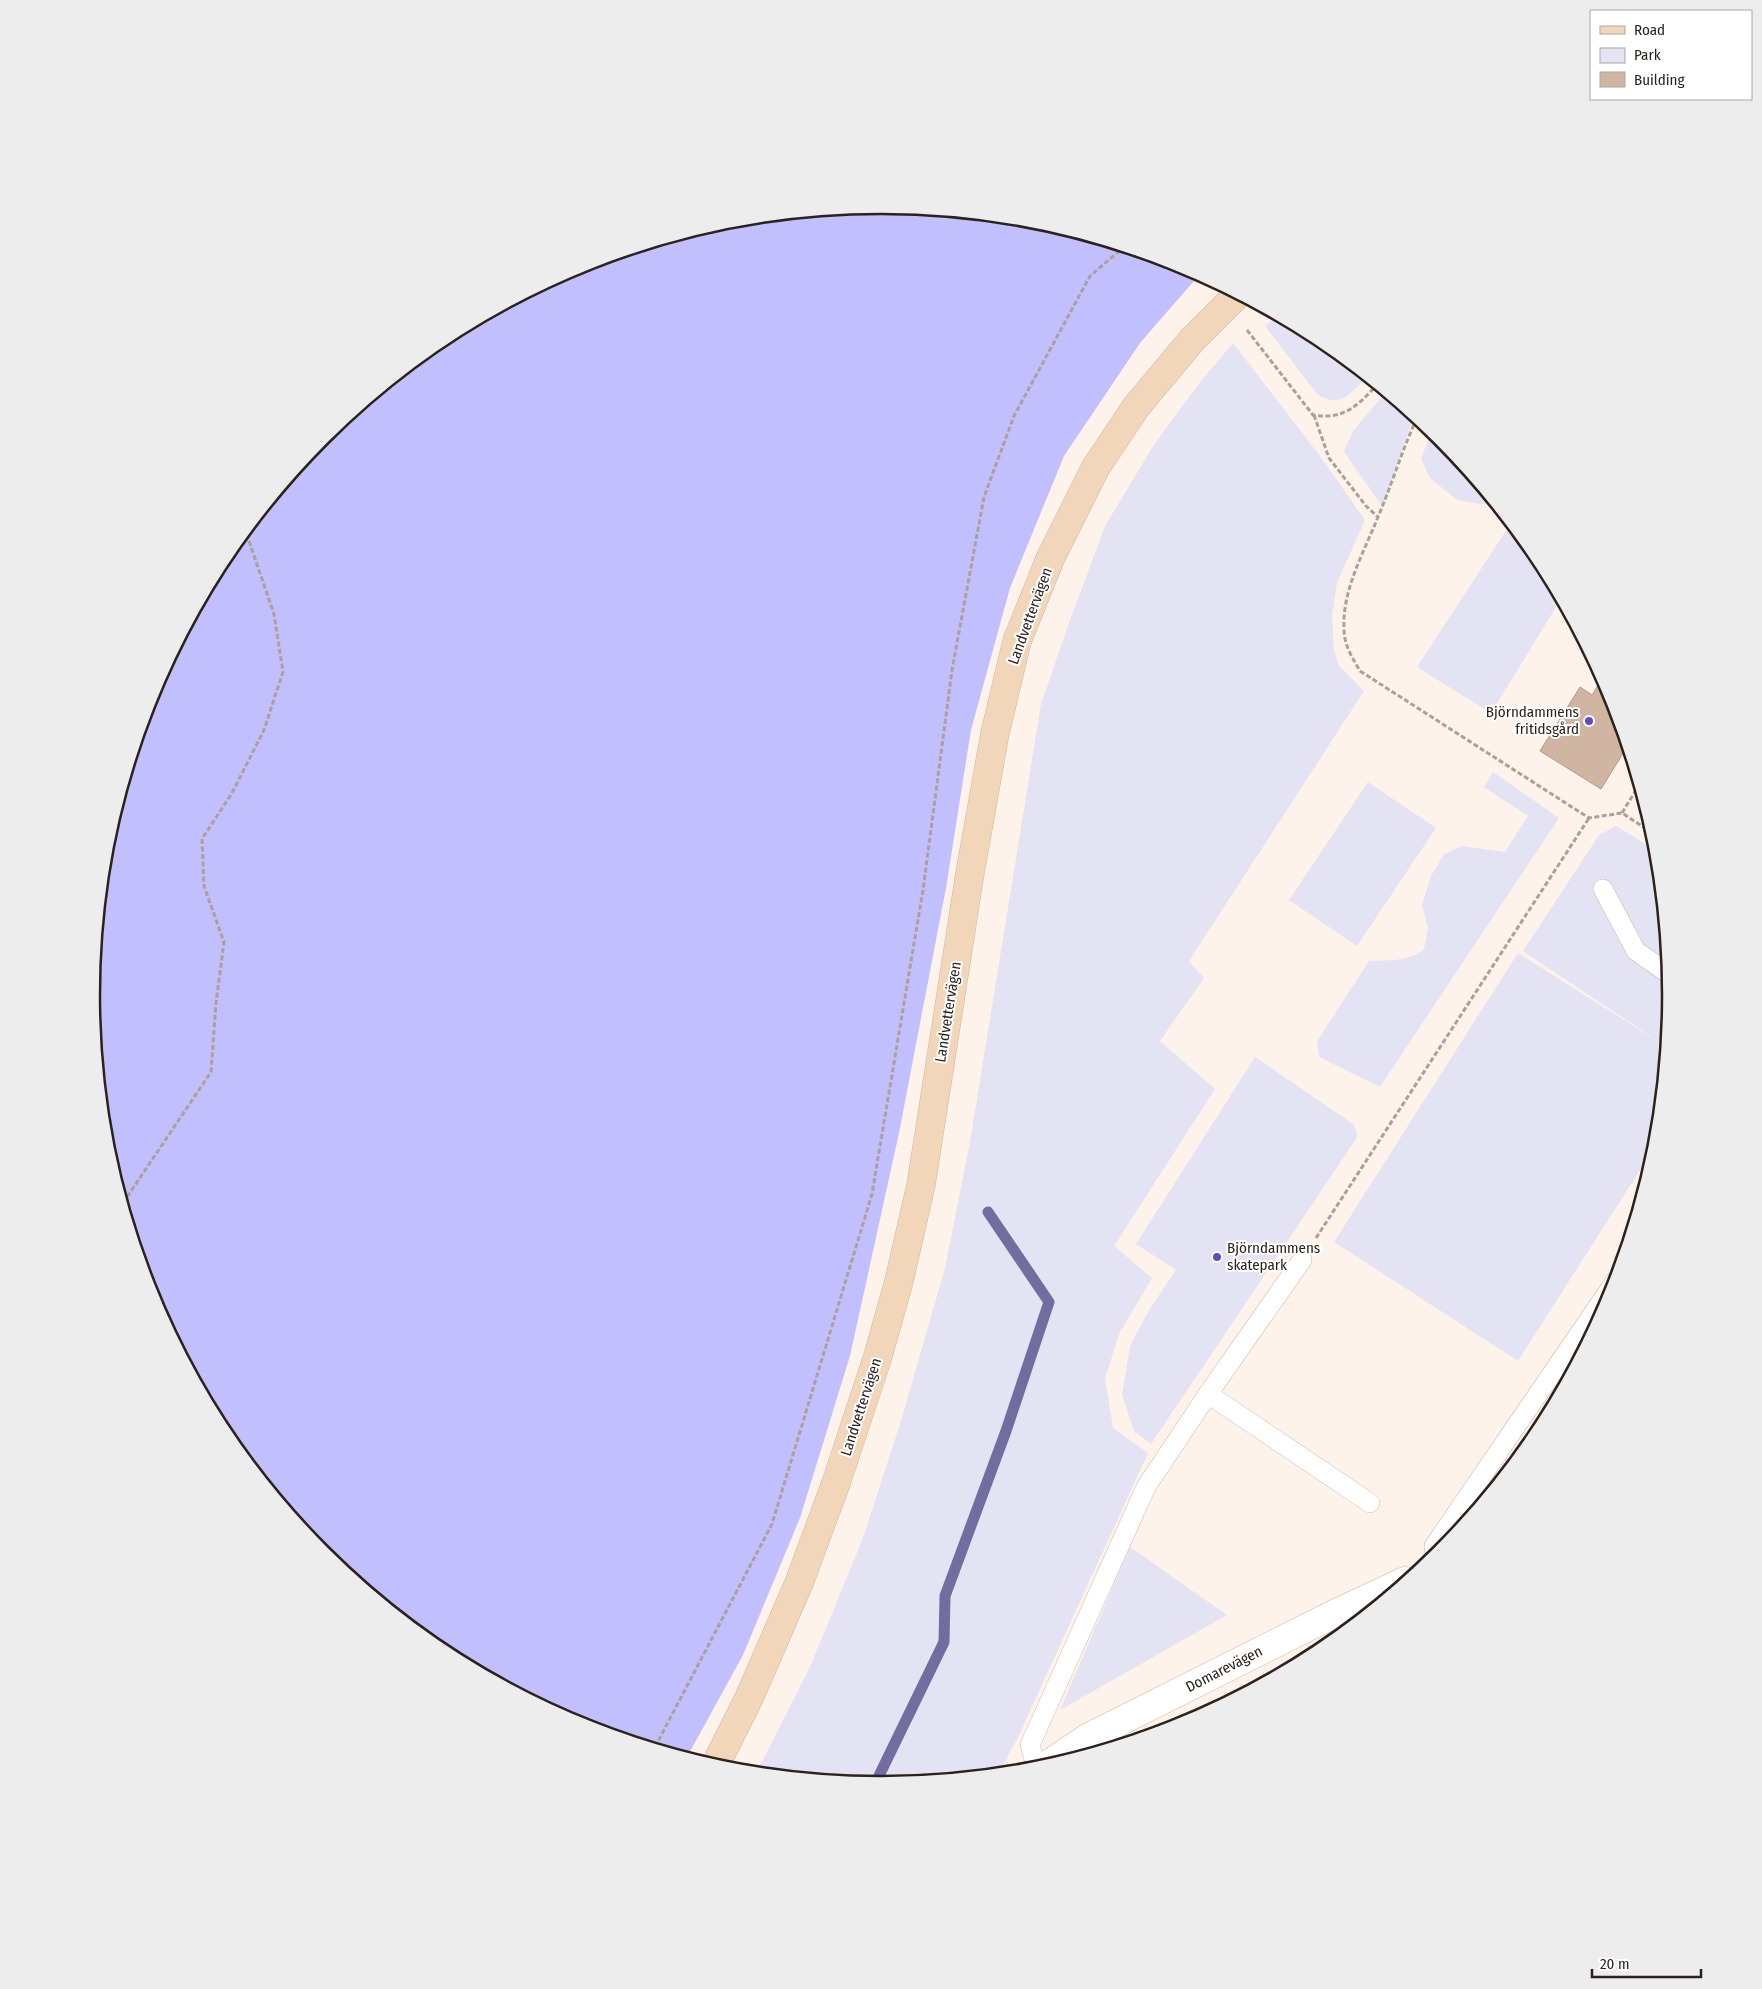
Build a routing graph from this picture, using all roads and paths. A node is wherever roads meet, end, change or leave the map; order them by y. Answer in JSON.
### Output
{"nodes":[{"id":1,"x":1119,"y":251,"type":"edge"},
{"id":2,"x":1234,"y":298,"type":"edge"},
{"id":3,"x":1246,"y":330,"type":"dead end"},
{"id":4,"x":1373,"y":389,"type":"edge"},
{"id":5,"x":1314,"y":415,"type":"junction"},
{"id":6,"x":1414,"y":424,"type":"edge"},
{"id":7,"x":1378,"y":517,"type":"junction"},
{"id":8,"x":248,"y":538,"type":"edge"},
{"id":9,"x":1635,"y":792,"type":"edge"},
{"id":10,"x":1622,"y":813,"type":"junction"},
{"id":11,"x":1589,"y":818,"type":"junction"},
{"id":12,"x":1643,"y":827,"type":"edge"},
{"id":13,"x":1603,"y":889,"type":"dead end"},
{"id":14,"x":1661,"y":968,"type":"edge"},
{"id":15,"x":127,"y":1196,"type":"edge"},
{"id":16,"x":1302,"y":1260,"type":"joint"},
{"id":17,"x":1594,"y":1312,"type":"edge"},
{"id":18,"x":1208,"y":1394,"type":"junction"},
{"id":19,"x":1370,"y":1503,"type":"dead end"},
{"id":20,"x":1434,"y":1546,"type":"edge"},
{"id":21,"x":1386,"y":1590,"type":"edge"},
{"id":22,"x":657,"y":1742,"type":"edge"},
{"id":23,"x":1067,"y":1753,"type":"edge"},
{"id":24,"x":719,"y":1758,"type":"edge"},
{"id":25,"x":1034,"y":1760,"type":"edge"}],
"edges":[{"from":1,"to":22,"type":"path"},
{"from":2,"to":24,"type":"street","name":"Landvettervägen"},
{"from":3,"to":5,"type":"path"},
{"from":4,"to":5,"type":"path"},
{"from":5,"to":7,"type":"path"},
{"from":6,"to":7,"type":"path"},
{"from":7,"to":11,"type":"path"},
{"from":8,"to":15,"type":"path"},
{"from":9,"to":10,"type":"path"},
{"from":10,"to":11,"type":"path"},
{"from":10,"to":12,"type":"path"},
{"from":11,"to":16,"type":"path"},
{"from":13,"to":14,"type":"lane"},
{"from":16,"to":18,"type":"lane"},
{"from":17,"to":20,"type":"lane"},
{"from":18,"to":19,"type":"lane"},
{"from":18,"to":25,"type":"lane"},
{"from":21,"to":23,"type":"street","name":"Domarevägen"}]}
